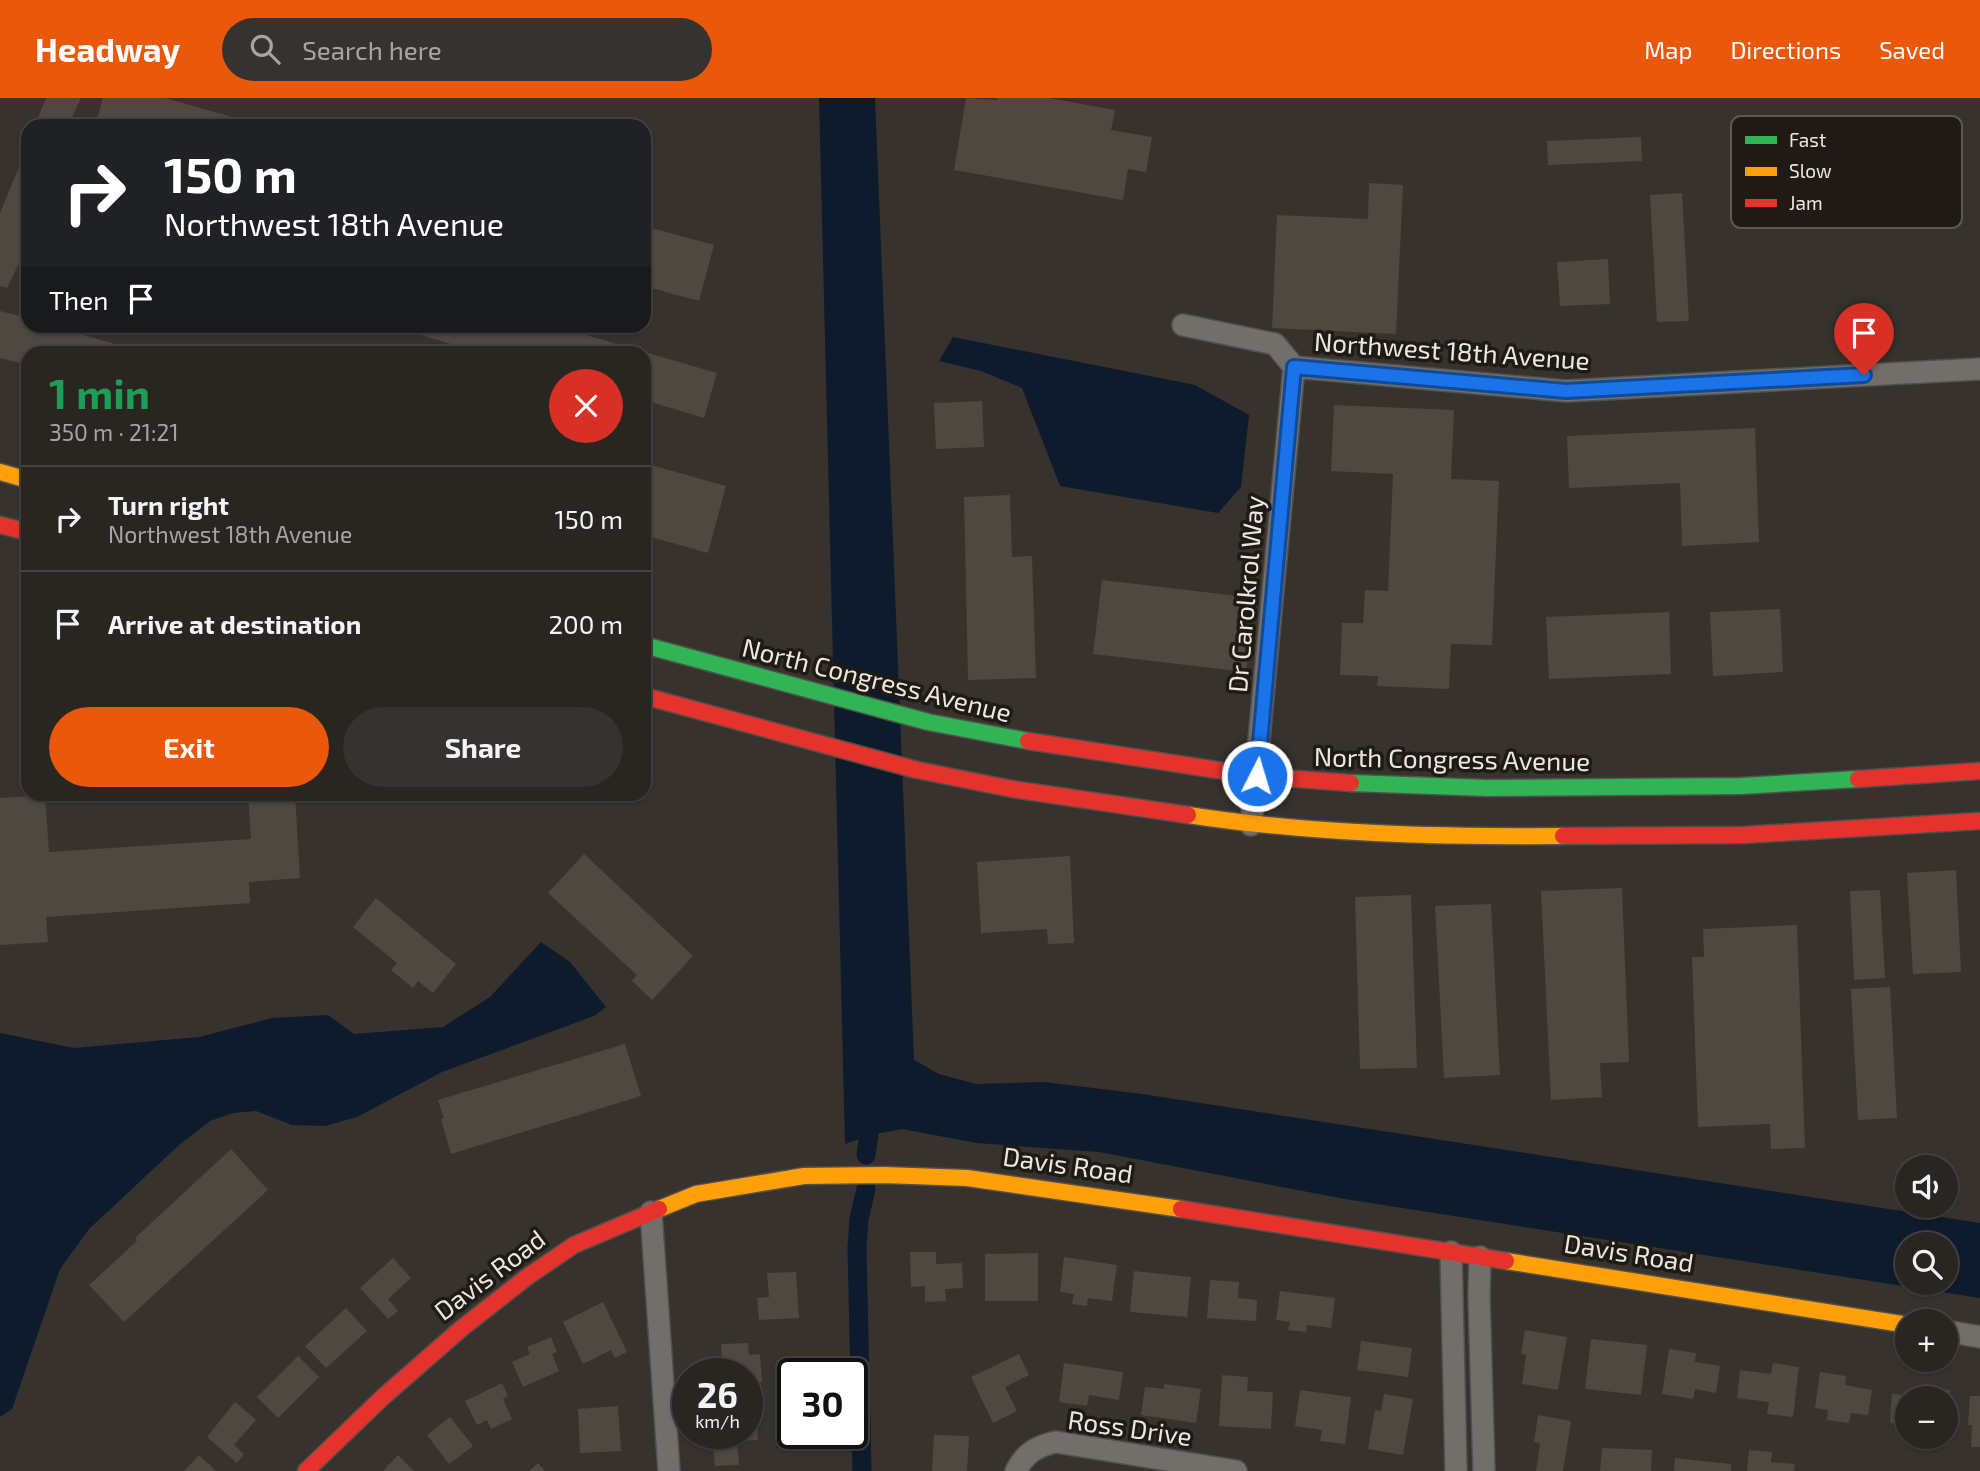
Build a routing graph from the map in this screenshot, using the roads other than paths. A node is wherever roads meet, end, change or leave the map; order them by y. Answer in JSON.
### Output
{"nodes":[{"id":1,"x":1183,"y":325,"type":"dead end"},
{"id":2,"x":1294,"y":367,"type":"junction"},
{"id":3,"x":1980,"y":369,"type":"edge"},
{"id":4,"x":0,"y":472,"type":"edge"},
{"id":5,"x":21,"y":478,"type":"edge"},
{"id":6,"x":0,"y":524,"type":"edge"},
{"id":7,"x":21,"y":530,"type":"edge"},
{"id":8,"x":651,"y":647,"type":"edge"},
{"id":9,"x":651,"y":698,"type":"edge"},
{"id":10,"x":1980,"y":771,"type":"edge"},
{"id":11,"x":1257,"y":776,"type":"junction"},
{"id":12,"x":1980,"y":821,"type":"edge"},
{"id":13,"x":1251,"y":825,"type":"junction"},
{"id":14,"x":651,"y":1212,"type":"junction"},
{"id":15,"x":1451,"y":1252,"type":"junction"},
{"id":16,"x":1480,"y":1257,"type":"junction"},
{"id":17,"x":1895,"y":1323,"type":"edge"},
{"id":18,"x":1958,"y":1333,"type":"edge"},
{"id":19,"x":1980,"y":1337,"type":"edge"},
{"id":20,"x":1019,"y":1466,"type":"edge"},
{"id":21,"x":306,"y":1471,"type":"edge"},
{"id":22,"x":669,"y":1471,"type":"edge"},
{"id":23,"x":1236,"y":1471,"type":"edge"},
{"id":24,"x":1456,"y":1471,"type":"edge"},
{"id":25,"x":1485,"y":1471,"type":"edge"}],
"edges":[{"from":1,"to":2,"type":"street","name":"Northwest 18th Avenue"},
{"from":2,"to":3,"type":"street","name":"Northwest 18th Avenue"},
{"from":2,"to":11,"type":"street","name":"Dr Carolkrol Way"},
{"from":4,"to":5,"type":"main road"},
{"from":6,"to":7,"type":"main road"},
{"from":8,"to":11,"type":"main road","name":"North Congress Avenue"},
{"from":9,"to":13,"type":"main road"},
{"from":10,"to":11,"type":"main road","name":"North Congress Avenue"},
{"from":11,"to":13,"type":"street","name":"Dr Carolkrol Way"},
{"from":12,"to":13,"type":"main road"},
{"from":14,"to":15,"type":"main road","name":"Davis Road"},
{"from":14,"to":21,"type":"main road","name":"Davis Road"},
{"from":14,"to":22,"type":"street"},
{"from":15,"to":16,"type":"main road","name":"Davis Road"},
{"from":15,"to":24,"type":"street"},
{"from":16,"to":17,"type":"main road","name":"Davis Road"},
{"from":16,"to":25,"type":"street"},
{"from":18,"to":19,"type":"street"},
{"from":20,"to":23,"type":"street","name":"Ross Drive"}]}
